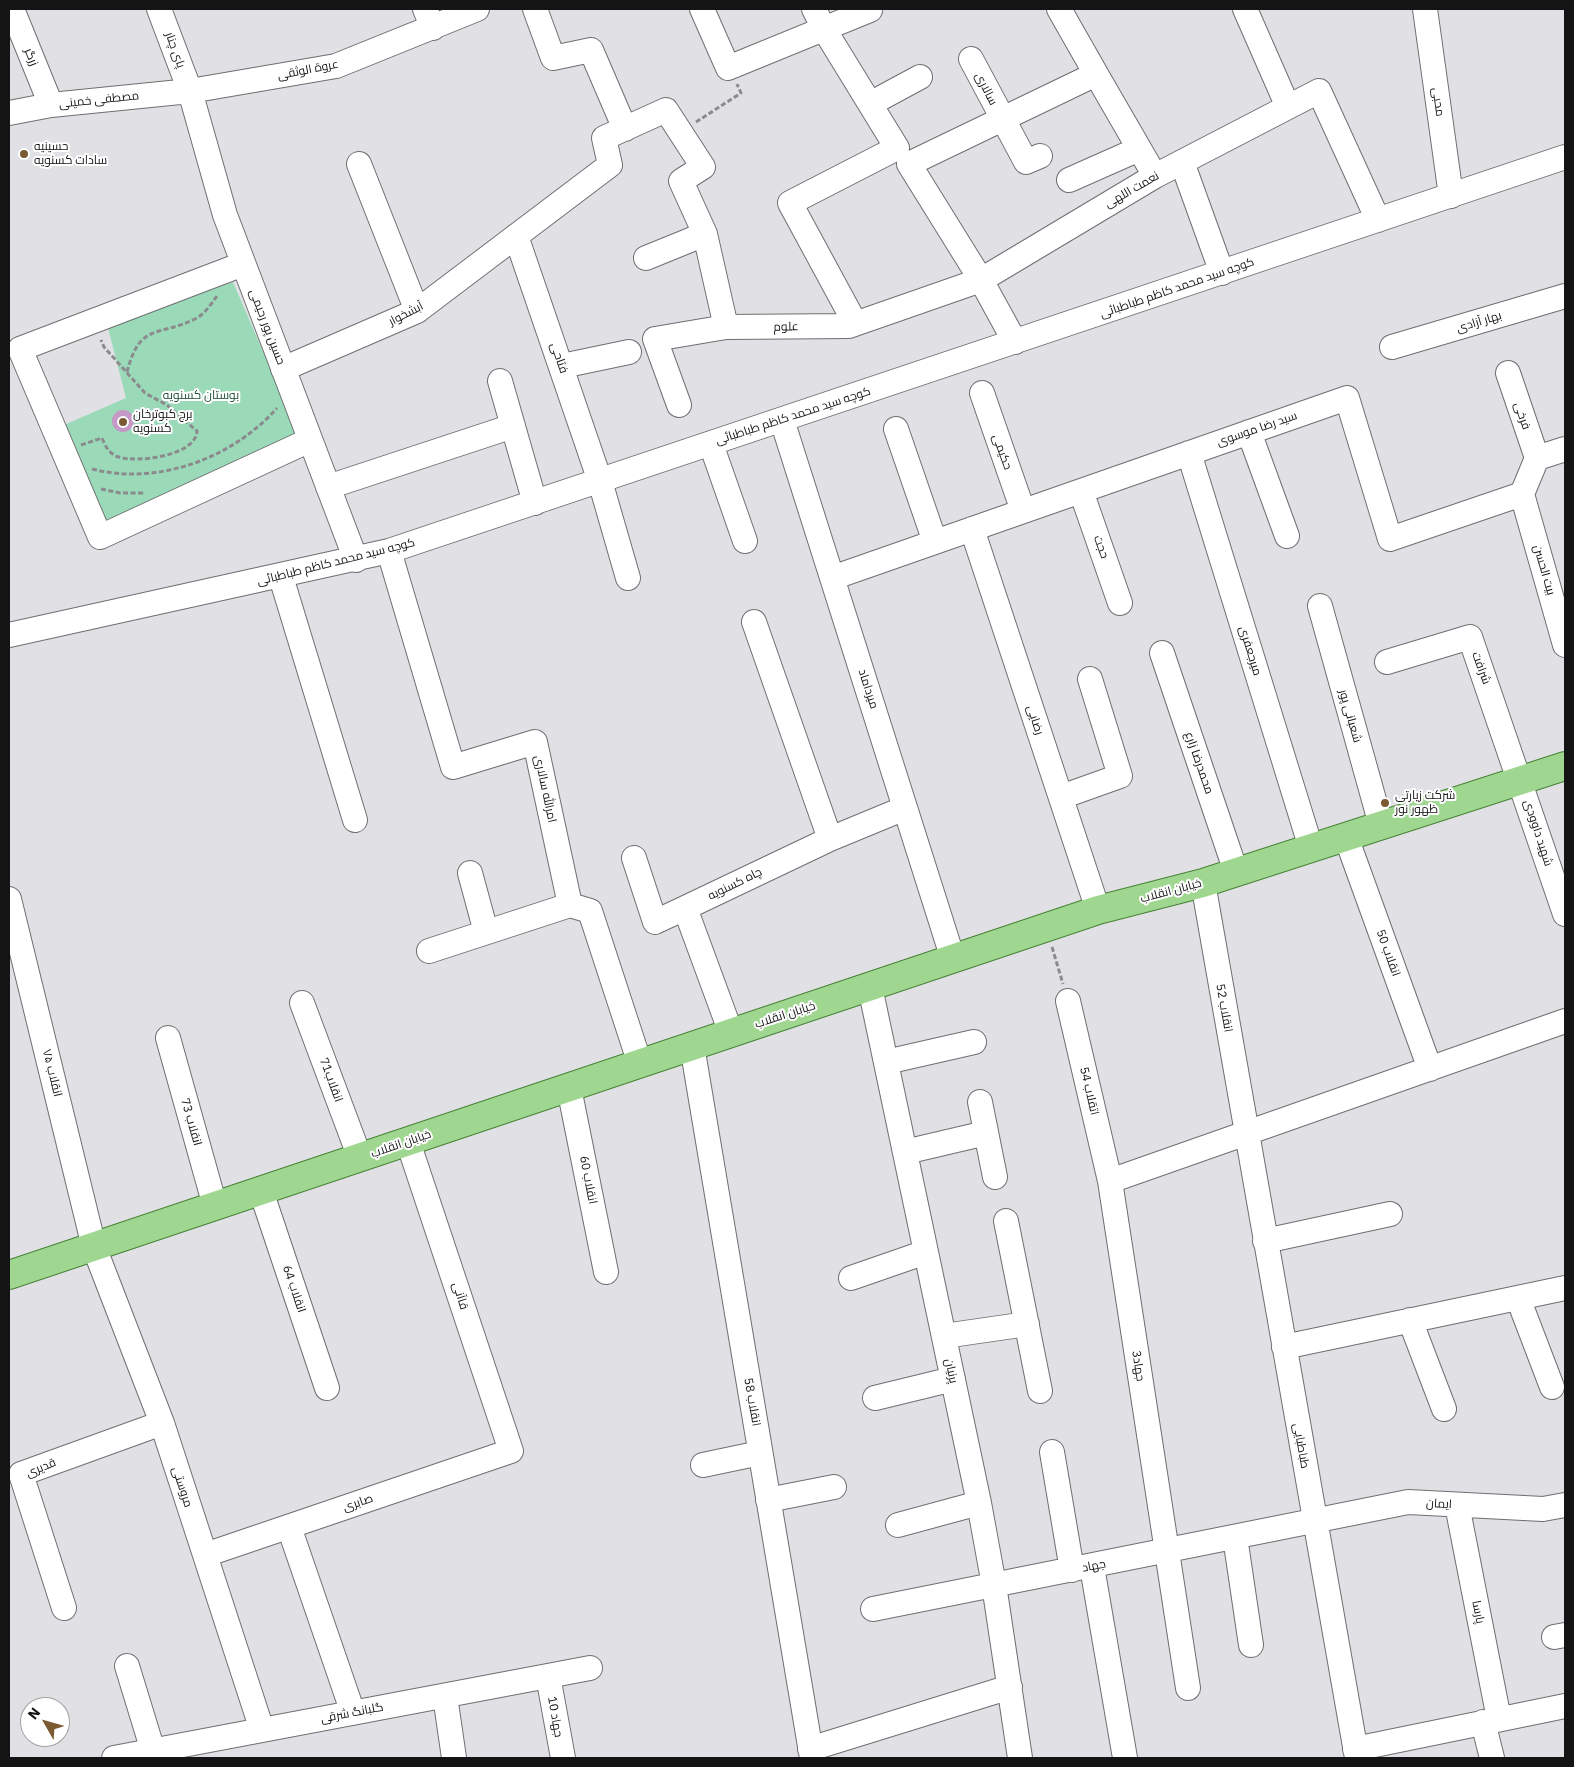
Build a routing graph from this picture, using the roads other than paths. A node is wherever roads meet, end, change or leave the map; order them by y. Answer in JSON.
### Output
{"nodes":[{"id":1,"x":12,"y":9,"type":"edge"},
{"id":2,"x":159,"y":9,"type":"edge"},
{"id":3,"x":477,"y":9,"type":"edge"},
{"id":4,"x":535,"y":9,"type":"edge"},
{"id":5,"x":702,"y":9,"type":"edge"},
{"id":6,"x":1059,"y":9,"type":"edge"},
{"id":7,"x":1245,"y":9,"type":"edge"},
{"id":8,"x":1425,"y":9,"type":"edge"},
{"id":9,"x":870,"y":10,"type":"edge"},
{"id":10,"x":429,"y":18,"type":"edge"},
{"id":11,"x":819,"y":19,"type":"edge"},
{"id":12,"x":971,"y":58,"type":"dead end"},
{"id":13,"x":1096,"y":74,"type":"junction"},
{"id":14,"x":920,"y":77,"type":"dead end"},
{"id":15,"x":190,"y":91,"type":"junction"},
{"id":16,"x":870,"y":104,"type":"junction"},
{"id":17,"x":51,"y":105,"type":"junction"},
{"id":18,"x":1288,"y":107,"type":"junction"},
{"id":19,"x":9,"y":113,"type":"edge"},
{"id":20,"x":1002,"y":119,"type":"junction"},
{"id":21,"x":624,"y":129,"type":"junction"},
{"id":22,"x":1139,"y":150,"type":"junction"},
{"id":23,"x":903,"y":156,"type":"junction"},
{"id":24,"x":1040,"y":156,"type":"dead end"},
{"id":25,"x":1565,"y":157,"type":"edge"},
{"id":26,"x":1182,"y":162,"type":"junction"},
{"id":27,"x":359,"y":164,"type":"dead end"},
{"id":28,"x":1155,"y":176,"type":"junction"},
{"id":29,"x":1069,"y":180,"type":"dead end"},
{"id":30,"x":1452,"y":196,"type":"junction"},
{"id":31,"x":1378,"y":220,"type":"junction"},
{"id":32,"x":705,"y":234,"type":"junction"},
{"id":33,"x":516,"y":236,"type":"junction"},
{"id":34,"x":646,"y":258,"type":"dead end"},
{"id":35,"x":234,"y":267,"type":"junction"},
{"id":36,"x":1222,"y":273,"type":"junction"},
{"id":37,"x":981,"y":280,"type":"junction"},
{"id":38,"x":1565,"y":296,"type":"edge"},
{"id":39,"x":417,"y":311,"type":"junction"},
{"id":40,"x":855,"y":323,"type":"junction"},
{"id":41,"x":726,"y":327,"type":"junction"},
{"id":42,"x":1015,"y":342,"type":"junction"},
{"id":43,"x":1392,"y":347,"type":"dead end"},
{"id":44,"x":15,"y":351,"type":"edge"},
{"id":45,"x":629,"y":352,"type":"dead end"},
{"id":46,"x":562,"y":366,"type":"junction"},
{"id":47,"x":283,"y":369,"type":"junction"},
{"id":48,"x":1508,"y":373,"type":"dead end"},
{"id":49,"x":500,"y":381,"type":"dead end"},
{"id":50,"x":982,"y":393,"type":"dead end"},
{"id":51,"x":679,"y":405,"type":"dead end"},
{"id":52,"x":782,"y":420,"type":"junction"},
{"id":53,"x":513,"y":426,"type":"junction"},
{"id":54,"x":896,"y":428,"type":"dead end"},
{"id":55,"x":1249,"y":432,"type":"junction"},
{"id":56,"x":310,"y":440,"type":"junction"},
{"id":57,"x":711,"y":444,"type":"junction"},
{"id":58,"x":1565,"y":449,"type":"edge"},
{"id":59,"x":1189,"y":453,"type":"junction"},
{"id":60,"x":1537,"y":458,"type":"junction"},
{"id":61,"x":600,"y":481,"type":"junction"},
{"id":62,"x":328,"y":487,"type":"junction"},
{"id":63,"x":1081,"y":491,"type":"junction"},
{"id":64,"x":1522,"y":494,"type":"junction"},
{"id":65,"x":535,"y":503,"type":"junction"},
{"id":66,"x":1023,"y":511,"type":"junction"},
{"id":67,"x":972,"y":529,"type":"junction"},
{"id":68,"x":1287,"y":536,"type":"dead end"},
{"id":69,"x":745,"y":540,"type":"dead end"},
{"id":70,"x":934,"y":542,"type":"junction"},
{"id":71,"x":390,"y":551,"type":"junction"},
{"id":72,"x":356,"y":560,"type":"junction"},
{"id":73,"x":281,"y":576,"type":"junction"},
{"id":74,"x":628,"y":578,"type":"dead end"},
{"id":75,"x":832,"y":578,"type":"junction"},
{"id":76,"x":1120,"y":603,"type":"dead end"},
{"id":77,"x":1320,"y":606,"type":"dead end"},
{"id":78,"x":754,"y":622,"type":"dead end"},
{"id":79,"x":9,"y":635,"type":"edge"},
{"id":80,"x":1565,"y":646,"type":"edge"},
{"id":81,"x":1162,"y":653,"type":"dead end"},
{"id":82,"x":1387,"y":662,"type":"dead end"},
{"id":83,"x":1090,"y":679,"type":"dead end"},
{"id":84,"x":1565,"y":766,"type":"edge"},
{"id":85,"x":1521,"y":781,"type":"junction"},
{"id":86,"x":1061,"y":797,"type":"junction"},
{"id":87,"x":905,"y":808,"type":"junction"},
{"id":88,"x":355,"y":820,"type":"dead end"},
{"id":89,"x":1381,"y":825,"type":"junction"},
{"id":90,"x":1346,"y":837,"type":"junction"},
{"id":91,"x":830,"y":839,"type":"junction"},
{"id":92,"x":1311,"y":848,"type":"junction"},
{"id":93,"x":634,"y":858,"type":"dead end"},
{"id":94,"x":470,"y":872,"type":"dead end"},
{"id":95,"x":1236,"y":872,"type":"junction"},
{"id":96,"x":1202,"y":883,"type":"junction"},
{"id":97,"x":9,"y":899,"type":"edge"},
{"id":98,"x":570,"y":905,"type":"junction"},
{"id":99,"x":685,"y":908,"type":"junction"},
{"id":100,"x":1098,"y":910,"type":"junction"},
{"id":101,"x":1565,"y":914,"type":"edge"},
{"id":102,"x":486,"y":932,"type":"junction"},
{"id":103,"x":429,"y":950,"type":"dead end"},
{"id":104,"x":954,"y":959,"type":"junction"},
{"id":105,"x":870,"y":987,"type":"junction"},
{"id":106,"x":1068,"y":1001,"type":"road end"},
{"id":107,"x":302,"y":1003,"type":"dead end"},
{"id":108,"x":1565,"y":1021,"type":"edge"},
{"id":109,"x":731,"y":1033,"type":"junction"},
{"id":110,"x":168,"y":1038,"type":"dead end"},
{"id":111,"x":974,"y":1042,"type":"dead end"},
{"id":112,"x":692,"y":1046,"type":"junction"},
{"id":113,"x":886,"y":1062,"type":"junction"},
{"id":114,"x":640,"y":1064,"type":"junction"},
{"id":115,"x":1430,"y":1069,"type":"junction"},
{"id":116,"x":569,"y":1088,"type":"junction"},
{"id":117,"x":980,"y":1102,"type":"dead end"},
{"id":118,"x":986,"y":1134,"type":"junction"},
{"id":119,"x":1246,"y":1134,"type":"junction"},
{"id":120,"x":408,"y":1142,"type":"junction"},
{"id":121,"x":905,"y":1152,"type":"junction"},
{"id":122,"x":360,"y":1158,"type":"junction"},
{"id":123,"x":996,"y":1177,"type":"dead end"},
{"id":124,"x":1110,"y":1181,"type":"junction"},
{"id":125,"x":261,"y":1191,"type":"junction"},
{"id":126,"x":215,"y":1206,"type":"junction"},
{"id":127,"x":1390,"y":1214,"type":"dead end"},
{"id":128,"x":1006,"y":1221,"type":"dead end"},
{"id":129,"x":1265,"y":1241,"type":"junction"},
{"id":130,"x":94,"y":1247,"type":"junction"},
{"id":131,"x":926,"y":1252,"type":"junction"},
{"id":132,"x":606,"y":1272,"type":"dead end"},
{"id":133,"x":9,"y":1275,"type":"edge"},
{"id":134,"x":851,"y":1278,"type":"dead end"},
{"id":135,"x":1565,"y":1288,"type":"edge"},
{"id":136,"x":1518,"y":1298,"type":"junction"},
{"id":137,"x":1410,"y":1320,"type":"junction"},
{"id":138,"x":1027,"y":1324,"type":"junction"},
{"id":139,"x":944,"y":1336,"type":"junction"},
{"id":140,"x":1284,"y":1347,"type":"junction"},
{"id":141,"x":953,"y":1379,"type":"junction"},
{"id":142,"x":1552,"y":1387,"type":"dead end"},
{"id":143,"x":327,"y":1388,"type":"dead end"},
{"id":144,"x":1040,"y":1391,"type":"dead end"},
{"id":145,"x":875,"y":1398,"type":"dead end"},
{"id":146,"x":1444,"y":1409,"type":"dead end"},
{"id":147,"x":162,"y":1423,"type":"junction"},
{"id":148,"x":511,"y":1451,"type":"joint"},
{"id":149,"x":1052,"y":1452,"type":"dead end"},
{"id":150,"x":760,"y":1453,"type":"junction"},
{"id":151,"x":704,"y":1465,"type":"dead end"},
{"id":152,"x":834,"y":1487,"type":"dead end"},
{"id":153,"x":768,"y":1500,"type":"junction"},
{"id":154,"x":979,"y":1503,"type":"junction"},
{"id":155,"x":1457,"y":1505,"type":"junction"},
{"id":156,"x":1565,"y":1505,"type":"edge"},
{"id":157,"x":1315,"y":1522,"type":"junction"},
{"id":158,"x":898,"y":1525,"type":"dead end"},
{"id":159,"x":289,"y":1527,"type":"junction"},
{"id":160,"x":1235,"y":1538,"type":"junction"},
{"id":161,"x":1165,"y":1551,"type":"junction"},
{"id":162,"x":205,"y":1555,"type":"junction"},
{"id":163,"x":1082,"y":1568,"type":"junction"},
{"id":164,"x":994,"y":1585,"type":"junction"},
{"id":165,"x":64,"y":1608,"type":"dead end"},
{"id":166,"x":872,"y":1609,"type":"dead end"},
{"id":167,"x":1251,"y":1645,"type":"dead end"},
{"id":168,"x":127,"y":1666,"type":"dead end"},
{"id":169,"x":590,"y":1668,"type":"dead end"},
{"id":170,"x":548,"y":1676,"type":"junction"},
{"id":171,"x":1010,"y":1687,"type":"junction"},
{"id":172,"x":1188,"y":1688,"type":"dead end"},
{"id":173,"x":445,"y":1696,"type":"junction"},
{"id":174,"x":1565,"y":1706,"type":"edge"},
{"id":175,"x":353,"y":1713,"type":"junction"},
{"id":176,"x":1491,"y":1721,"type":"junction"},
{"id":177,"x":262,"y":1730,"type":"junction"},
{"id":178,"x":153,"y":1751,"type":"junction"},
{"id":179,"x":1356,"y":1753,"type":"edge"},
{"id":180,"x":811,"y":1754,"type":"edge"},
{"id":181,"x":114,"y":1758,"type":"edge"},
{"id":182,"x":454,"y":1758,"type":"edge"},
{"id":183,"x":563,"y":1758,"type":"edge"},
{"id":184,"x":1020,"y":1758,"type":"edge"},
{"id":185,"x":1125,"y":1758,"type":"edge"},
{"id":186,"x":1492,"y":1758,"type":"edge"}],
"edges":[{"from":1,"to":17,"type":"street","name":"زرگر"},
{"from":2,"to":15,"type":"street","name":"پای چنار"},
{"from":3,"to":10,"type":"street","name":"عروة الوثقی"},
{"from":4,"to":21,"type":"street"},
{"from":5,"to":11,"type":"street"},
{"from":6,"to":13,"type":"street"},
{"from":7,"to":18,"type":"street"},
{"from":8,"to":30,"type":"street","name":"محبی"},
{"from":9,"to":11,"type":"street"},
{"from":10,"to":15,"type":"street","name":"عروة الوثقی"},
{"from":11,"to":16,"type":"street"},
{"from":12,"to":20,"type":"street","name":"سالاری"},
{"from":13,"to":20,"type":"street"},
{"from":13,"to":22,"type":"street"},
{"from":14,"to":16,"type":"street"},
{"from":15,"to":17,"type":"street","name":"مصطفی خمینی"},
{"from":15,"to":35,"type":"street","name":"حسین پور رحیمی"},
{"from":16,"to":23,"type":"street"},
{"from":17,"to":19,"type":"street","name":"مصطفی خمینی"},
{"from":18,"to":26,"type":"street","name":"نعمت اللهی"},
{"from":18,"to":31,"type":"street","name":"نعمت اللهی"},
{"from":20,"to":23,"type":"street"},
{"from":20,"to":24,"type":"street","name":"سالاری"},
{"from":21,"to":32,"type":"street"},
{"from":21,"to":33,"type":"street","name":"آبشخوار"},
{"from":22,"to":28,"type":"street"},
{"from":22,"to":29,"type":"street"},
{"from":23,"to":37,"type":"street"},
{"from":23,"to":40,"type":"street"},
{"from":25,"to":30,"type":"street","name":"کوچه سید محمد کاظم طباطبائی"},
{"from":26,"to":28,"type":"street","name":"نعمت اللهی"},
{"from":26,"to":36,"type":"street"},
{"from":27,"to":39,"type":"street"},
{"from":28,"to":37,"type":"street","name":"نعمت اللهی"},
{"from":30,"to":31,"type":"street","name":"کوچه سید محمد کاظم طباطبائی"},
{"from":31,"to":36,"type":"street","name":"کوچه سید محمد کاظم طباطبائی"},
{"from":32,"to":34,"type":"street"},
{"from":32,"to":41,"type":"street"},
{"from":33,"to":39,"type":"street","name":"آبشخوار"},
{"from":33,"to":46,"type":"street","name":"فتاحی"},
{"from":35,"to":44,"type":"street"},
{"from":35,"to":47,"type":"street","name":"حسین پور رحیمی"},
{"from":36,"to":42,"type":"street","name":"کوچه سید محمد کاظم طباطبائی"},
{"from":37,"to":40,"type":"street","name":"علوم"},
{"from":37,"to":42,"type":"street"},
{"from":38,"to":43,"type":"street","name":"بهار آزادی"},
{"from":39,"to":47,"type":"street","name":"آبشخوار"},
{"from":40,"to":41,"type":"street","name":"علوم"},
{"from":41,"to":51,"type":"street","name":"علوم"},
{"from":42,"to":52,"type":"street","name":"کوچه سید محمد کاظم طباطبائی"},
{"from":44,"to":56,"type":"street"},
{"from":45,"to":46,"type":"street"},
{"from":46,"to":61,"type":"street","name":"فتاحی"},
{"from":47,"to":56,"type":"street","name":"حسین پور رحیمی"},
{"from":48,"to":60,"type":"street","name":"فرخی"},
{"from":49,"to":53,"type":"street"},
{"from":50,"to":66,"type":"street","name":"حکیمی"},
{"from":52,"to":57,"type":"street","name":"کوچه سید محمد کاظم طباطبائی"},
{"from":52,"to":75,"type":"street","name":"میرداماد"},
{"from":53,"to":62,"type":"street"},
{"from":53,"to":65,"type":"street"},
{"from":54,"to":70,"type":"street"},
{"from":55,"to":59,"type":"street","name":"سید رضا موسوی"},
{"from":55,"to":64,"type":"street","name":"سید رضا موسوی"},
{"from":55,"to":68,"type":"street"},
{"from":56,"to":62,"type":"street","name":"حسین پور رحیمی"},
{"from":57,"to":61,"type":"street","name":"کوچه سید محمد کاظم طباطبائی"},
{"from":57,"to":69,"type":"street"},
{"from":58,"to":60,"type":"street"},
{"from":59,"to":63,"type":"street","name":"سید رضا موسوی"},
{"from":59,"to":92,"type":"street","name":"میرجعفری"},
{"from":60,"to":64,"type":"street"},
{"from":61,"to":65,"type":"street","name":"کوچه سید محمد کاظم طباطبائی"},
{"from":61,"to":74,"type":"street","name":"فتاحی"},
{"from":62,"to":72,"type":"street","name":"حسین پور رحیمی"},
{"from":63,"to":66,"type":"street","name":"سید رضا موسوی"},
{"from":63,"to":76,"type":"street","name":"حجت"},
{"from":64,"to":80,"type":"street","name":"بیت الحسن"},
{"from":65,"to":71,"type":"street","name":"کوچه سید محمد کاظم طباطبائی"},
{"from":66,"to":67,"type":"street","name":"سید رضا موسوی"},
{"from":67,"to":70,"type":"street","name":"سید رضا موسوی"},
{"from":67,"to":86,"type":"street","name":"رضایی"},
{"from":70,"to":75,"type":"street","name":"سید رضا موسوی"},
{"from":71,"to":72,"type":"street","name":"کوچه سید محمد کاظم طباطبائی"},
{"from":71,"to":98,"type":"street","name":"امرالله سالاری"},
{"from":72,"to":73,"type":"street","name":"کوچه سید محمد کاظم طباطبائی"},
{"from":73,"to":79,"type":"street","name":"کوچه سید محمد کاظم طباطبائی"},
{"from":73,"to":88,"type":"street"},
{"from":75,"to":87,"type":"street","name":"میرداماد"},
{"from":77,"to":89,"type":"street","name":"شعبانی پور"},
{"from":78,"to":91,"type":"street"},
{"from":81,"to":95,"type":"street","name":"محمدرضا زارع"},
{"from":82,"to":85,"type":"street","name":"شرافت"},
{"from":83,"to":86,"type":"street"},
{"from":84,"to":85,"type":"main road","name":"خیابان انقلاب"},
{"from":85,"to":89,"type":"main road","name":"خیابان انقلاب"},
{"from":85,"to":101,"type":"street","name":"شهید داوودی"},
{"from":86,"to":100,"type":"street","name":"رضایی"},
{"from":87,"to":91,"type":"street","name":"چاه کسنویه"},
{"from":87,"to":104,"type":"street","name":"میرداماد"},
{"from":89,"to":90,"type":"main road","name":"خیابان انقلاب"},
{"from":90,"to":92,"type":"main road","name":"خیابان انقلاب"},
{"from":90,"to":115,"type":"street","name":"انقلاب 50"},
{"from":91,"to":99,"type":"street","name":"چاه کسنویه"},
{"from":92,"to":95,"type":"main road","name":"خیابان انقلاب"},
{"from":93,"to":99,"type":"street","name":"چاه کسنویه"},
{"from":94,"to":102,"type":"street"},
{"from":95,"to":96,"type":"main road","name":"خیابان انقلاب"},
{"from":96,"to":100,"type":"main road","name":"خیابان انقلاب"},
{"from":96,"to":119,"type":"street","name":"انقلاب 52"},
{"from":97,"to":130,"type":"street","name":"انقلاب ۷۵"},
{"from":98,"to":102,"type":"street"},
{"from":98,"to":114,"type":"street"},
{"from":99,"to":109,"type":"street"},
{"from":100,"to":104,"type":"main road","name":"خیابان انقلاب"},
{"from":102,"to":103,"type":"street"},
{"from":104,"to":105,"type":"main road","name":"خیابان انقلاب"},
{"from":105,"to":109,"type":"main road","name":"خیابان انقلاب"},
{"from":105,"to":113,"type":"street","name":"پرنیان"},
{"from":106,"to":124,"type":"street","name":"اتقلاب 54"},
{"from":107,"to":122,"type":"street","name":"انقلاب71"},
{"from":108,"to":115,"type":"street"},
{"from":109,"to":112,"type":"main road","name":"خیابان انقلاب"},
{"from":110,"to":126,"type":"street","name":"انقلاب 73"},
{"from":111,"to":113,"type":"street"},
{"from":112,"to":114,"type":"main road","name":"خیابان انقلاب"},
{"from":112,"to":150,"type":"street","name":"انقلاب 58"},
{"from":113,"to":121,"type":"street","name":"پرنیان"},
{"from":114,"to":116,"type":"main road","name":"خیابان انقلاب"},
{"from":115,"to":119,"type":"street"},
{"from":116,"to":120,"type":"main road","name":"خیابان انقلاب"},
{"from":116,"to":132,"type":"street","name":"انقلاب 60"},
{"from":117,"to":118,"type":"street"},
{"from":118,"to":121,"type":"street"},
{"from":118,"to":123,"type":"street"},
{"from":119,"to":124,"type":"street"},
{"from":119,"to":129,"type":"street","name":"طباطبایی"},
{"from":120,"to":122,"type":"main road","name":"خیابان انقلاب"},
{"from":120,"to":148,"type":"street","name":"قاآنی"},
{"from":121,"to":131,"type":"street","name":"پرنیان"},
{"from":122,"to":125,"type":"main road","name":"خیابان انقلاب"},
{"from":124,"to":161,"type":"street","name":"جهاد3"},
{"from":125,"to":126,"type":"main road","name":"خیابان انقلاب"},
{"from":125,"to":143,"type":"street","name":"انقلاب 64"},
{"from":126,"to":130,"type":"main road","name":"خیابان انقلاب"},
{"from":127,"to":129,"type":"street"},
{"from":128,"to":138,"type":"street"},
{"from":129,"to":140,"type":"street","name":"طباطبایی"},
{"from":130,"to":133,"type":"main road","name":"خیابان انقلاب"},
{"from":130,"to":147,"type":"street","name":"مروستی"},
{"from":131,"to":134,"type":"street"},
{"from":131,"to":139,"type":"street","name":"پرنیان"},
{"from":135,"to":136,"type":"street"},
{"from":136,"to":137,"type":"street"},
{"from":136,"to":142,"type":"street"},
{"from":137,"to":140,"type":"street"},
{"from":137,"to":146,"type":"street"},
{"from":138,"to":139,"type":"street"},
{"from":138,"to":144,"type":"street"},
{"from":139,"to":141,"type":"street","name":"پرنیان"},
{"from":140,"to":157,"type":"street","name":"طباطبایی"},
{"from":141,"to":145,"type":"street"},
{"from":141,"to":154,"type":"street","name":"پرنیان"},
{"from":147,"to":162,"type":"street","name":"مروستی"},
{"from":147,"to":165,"type":"street","name":"قدیری"},
{"from":148,"to":159,"type":"street","name":"صابری"},
{"from":149,"to":163,"type":"street"},
{"from":150,"to":151,"type":"street"},
{"from":150,"to":153,"type":"street","name":"انقلاب 58"},
{"from":152,"to":153,"type":"street"},
{"from":153,"to":180,"type":"street","name":"انقلاب 58"},
{"from":154,"to":158,"type":"street"},
{"from":154,"to":164,"type":"street","name":"پرنیان"},
{"from":155,"to":156,"type":"street","name":"ایمان"},
{"from":155,"to":157,"type":"street","name":"ایمان"},
{"from":155,"to":176,"type":"street","name":"پارسا"},
{"from":157,"to":160,"type":"street","name":"جهاد"},
{"from":157,"to":179,"type":"street","name":"طباطبایی"},
{"from":159,"to":162,"type":"street","name":"صابری"},
{"from":159,"to":175,"type":"street"},
{"from":160,"to":161,"type":"street","name":"جهاد"},
{"from":160,"to":167,"type":"street"},
{"from":161,"to":163,"type":"street","name":"جهاد"},
{"from":161,"to":172,"type":"street","name":"جهاد3"},
{"from":162,"to":177,"type":"street","name":"مروستی"},
{"from":163,"to":164,"type":"street","name":"جهاد"},
{"from":163,"to":185,"type":"street"},
{"from":164,"to":166,"type":"street","name":"جهاد"},
{"from":164,"to":171,"type":"street","name":"پرنیان"},
{"from":168,"to":178,"type":"street"},
{"from":169,"to":170,"type":"street","name":"گلبانگ شرقی"},
{"from":170,"to":173,"type":"street","name":"گلبانگ شرقی"},
{"from":170,"to":183,"type":"street","name":"جهاد 10"},
{"from":171,"to":180,"type":"street"},
{"from":171,"to":184,"type":"street","name":"پرنیان"},
{"from":173,"to":175,"type":"street","name":"گلبانگ شرقی"},
{"from":173,"to":182,"type":"street"},
{"from":174,"to":176,"type":"street"},
{"from":175,"to":177,"type":"street","name":"گلبانگ شرقی"},
{"from":176,"to":179,"type":"street"},
{"from":176,"to":186,"type":"street","name":"پارسا"},
{"from":177,"to":178,"type":"street","name":"گلبانگ شرقی"},
{"from":178,"to":181,"type":"street","name":"گلبانگ شرقی"}]}
